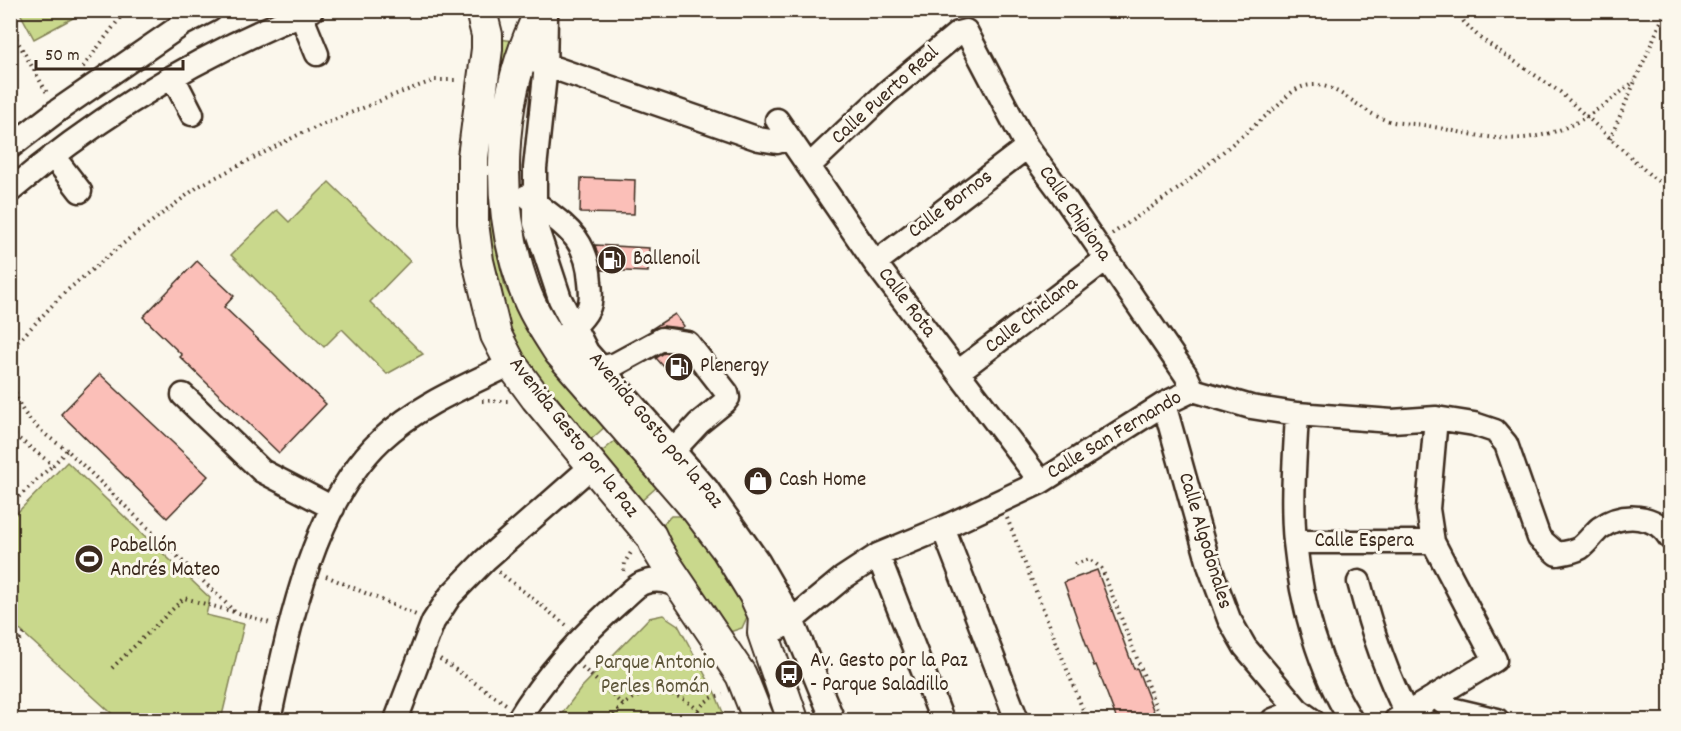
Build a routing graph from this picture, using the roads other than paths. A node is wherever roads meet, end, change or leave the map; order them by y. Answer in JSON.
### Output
{"nodes":[{"id":1,"x":210,"y":10,"type":"edge"},
{"id":2,"x":307,"y":13,"type":"edge"},
{"id":3,"x":479,"y":15,"type":"edge"},
{"id":4,"x":543,"y":17,"type":"edge"},
{"id":5,"x":966,"y":31,"type":"joint"},
{"id":6,"x":317,"y":54,"type":"dead end"},
{"id":7,"x":533,"y":60,"type":"junction"},
{"id":8,"x":172,"y":77,"type":"junction"},
{"id":9,"x":192,"y":114,"type":"dead end"},
{"id":10,"x":10,"y":147,"type":"edge"},
{"id":11,"x":1027,"y":147,"type":"junction"},
{"id":12,"x":53,"y":156,"type":"junction"},
{"id":13,"x":809,"y":166,"type":"junction"},
{"id":14,"x":504,"y":171,"type":"junction"},
{"id":15,"x":10,"y":191,"type":"edge"},
{"id":16,"x":80,"y":191,"type":"dead end"},
{"id":17,"x":536,"y":203,"type":"junction"},
{"id":18,"x":1100,"y":252,"type":"junction"},
{"id":19,"x":875,"y":263,"type":"junction"},
{"id":20,"x":574,"y":326,"type":"junction"},
{"id":21,"x":559,"y":352,"type":"junction"},
{"id":22,"x":512,"y":364,"type":"junction"},
{"id":23,"x":600,"y":368,"type":"junction"},
{"id":24,"x":958,"y":372,"type":"junction"},
{"id":25,"x":1193,"y":390,"type":"junction"},
{"id":26,"x":183,"y":395,"type":"dead end"},
{"id":27,"x":1164,"y":404,"type":"junction"},
{"id":28,"x":1297,"y":414,"type":"junction"},
{"id":29,"x":1436,"y":418,"type":"junction"},
{"id":30,"x":674,"y":451,"type":"junction"},
{"id":31,"x":593,"y":465,"type":"junction"},
{"id":32,"x":1041,"y":482,"type":"junction"},
{"id":33,"x":333,"y":508,"type":"junction"},
{"id":34,"x":696,"y":509,"type":"junction"},
{"id":35,"x":943,"y":528,"type":"junction"},
{"id":36,"x":1671,"y":538,"type":"edge"},
{"id":37,"x":654,"y":542,"type":"junction"},
{"id":38,"x":1295,"y":542,"type":"junction"},
{"id":39,"x":1433,"y":542,"type":"junction"},
{"id":40,"x":878,"y":555,"type":"junction"},
{"id":41,"x":644,"y":582,"type":"junction"},
{"id":42,"x":1359,"y":582,"type":"dead end"},
{"id":43,"x":682,"y":588,"type":"junction"},
{"id":44,"x":792,"y":620,"type":"junction"},
{"id":45,"x":763,"y":633,"type":"junction"},
{"id":46,"x":720,"y":644,"type":"junction"},
{"id":47,"x":1435,"y":696,"type":"junction"},
{"id":48,"x":1305,"y":715,"type":"edge"},
{"id":49,"x":520,"y":717,"type":"edge"},
{"id":50,"x":1402,"y":718,"type":"edge"},
{"id":51,"x":269,"y":720,"type":"edge"},
{"id":52,"x":396,"y":720,"type":"edge"},
{"id":53,"x":759,"y":720,"type":"edge"},
{"id":54,"x":793,"y":720,"type":"edge"},
{"id":55,"x":833,"y":720,"type":"edge"},
{"id":56,"x":942,"y":720,"type":"edge"},
{"id":57,"x":1017,"y":720,"type":"edge"},
{"id":58,"x":1272,"y":720,"type":"edge"},
{"id":59,"x":1351,"y":720,"type":"edge"},
{"id":60,"x":1497,"y":720,"type":"edge"}],
"edges":[{"from":1,"to":10,"type":"street"},
{"from":2,"to":6,"type":"street"},
{"from":2,"to":8,"type":"street"},
{"from":3,"to":4,"type":"main road"},
{"from":3,"to":22,"type":"main road","name":"Avenida Gesto por la Paz"},
{"from":4,"to":7,"type":"main road","name":"Avenida Gosto por la Paz"},
{"from":5,"to":11,"type":"street","name":"Calle Chipiona"},
{"from":5,"to":13,"type":"street","name":"Calle Puerto Real"},
{"from":7,"to":13,"type":"street","name":"Calle Rota"},
{"from":7,"to":14,"type":"main road","name":"Avenida Gesto por la Paz"},
{"from":7,"to":17,"type":"street","name":"Avenida Gosto por la Paz"},
{"from":8,"to":9,"type":"street"},
{"from":8,"to":12,"type":"street"},
{"from":11,"to":18,"type":"street","name":"Calle Chipiona"},
{"from":11,"to":19,"type":"street","name":"Calle Bornos"},
{"from":12,"to":15,"type":"street"},
{"from":12,"to":16,"type":"street"},
{"from":13,"to":19,"type":"street","name":"Calle Rota"},
{"from":14,"to":17,"type":"street"},
{"from":14,"to":21,"type":"main road","name":"Avenida Gesto por la Paz"},
{"from":17,"to":20,"type":"street","name":"Avenida Gosto por la Paz"},
{"from":17,"to":20,"type":"street"},
{"from":18,"to":24,"type":"street","name":"Calle Chiclana"},
{"from":18,"to":25,"type":"street","name":"Calle Chipiona"},
{"from":19,"to":24,"type":"street","name":"Calle Rota"},
{"from":20,"to":21,"type":"street"},
{"from":20,"to":23,"type":"street","name":"Avenida Gosto por la Paz"},
{"from":21,"to":34,"type":"main road","name":"Avenida Gesto por la Paz"},
{"from":22,"to":31,"type":"main road","name":"Avenida Gesto por la Paz"},
{"from":22,"to":33,"type":"street"},
{"from":23,"to":30,"type":"street","name":"Avenida Gosto por la Paz"},
{"from":23,"to":30,"type":"street"},
{"from":24,"to":32,"type":"street","name":"Calle Rota"},
{"from":25,"to":27,"type":"street","name":"Calle San Fernando"},
{"from":25,"to":28,"type":"street","name":"Calle San Fernando"},
{"from":26,"to":33,"type":"street"},
{"from":27,"to":32,"type":"street","name":"Calle San Fernando"},
{"from":27,"to":48,"type":"street","name":"Calle Algodonales"},
{"from":28,"to":29,"type":"street","name":"Calle San Fernando"},
{"from":28,"to":38,"type":"street"},
{"from":29,"to":36,"type":"street","name":"Calle San Fernando"},
{"from":29,"to":39,"type":"street"},
{"from":30,"to":44,"type":"street","name":"Avenida Gosto por la Paz"},
{"from":31,"to":37,"type":"main road","name":"Avenida Gesto por la Paz"},
{"from":31,"to":52,"type":"street"},
{"from":32,"to":35,"type":"street","name":"Calle San Fernando"},
{"from":33,"to":51,"type":"street"},
{"from":34,"to":37,"type":"main road"},
{"from":34,"to":45,"type":"main road","name":"Avenida Gesto por la Paz"},
{"from":35,"to":40,"type":"street","name":"Calle San Fernando"},
{"from":35,"to":57,"type":"street"},
{"from":37,"to":41,"type":"street"},
{"from":37,"to":43,"type":"main road","name":"Avenida Gesto por la Paz"},
{"from":38,"to":39,"type":"street","name":"Calle Espera"},
{"from":38,"to":59,"type":"street"},
{"from":39,"to":47,"type":"street"},
{"from":40,"to":44,"type":"street","name":"Calle San Fernando"},
{"from":40,"to":56,"type":"street"},
{"from":41,"to":43,"type":"street"},
{"from":41,"to":49,"type":"street"},
{"from":42,"to":50,"type":"street"},
{"from":43,"to":46,"type":"main road","name":"Avenida Gesto por la Paz"},
{"from":44,"to":45,"type":"street","name":"Calle San Fernando"},
{"from":44,"to":55,"type":"street","name":"Avenida Gosto por la Paz"},
{"from":45,"to":46,"type":"main road"},
{"from":45,"to":54,"type":"main road","name":"Avenida Gesto por la Paz"},
{"from":46,"to":53,"type":"main road","name":"Avenida Gesto por la Paz"},
{"from":47,"to":50,"type":"street"},
{"from":47,"to":60,"type":"street"},
{"from":48,"to":58,"type":"street"}]}
